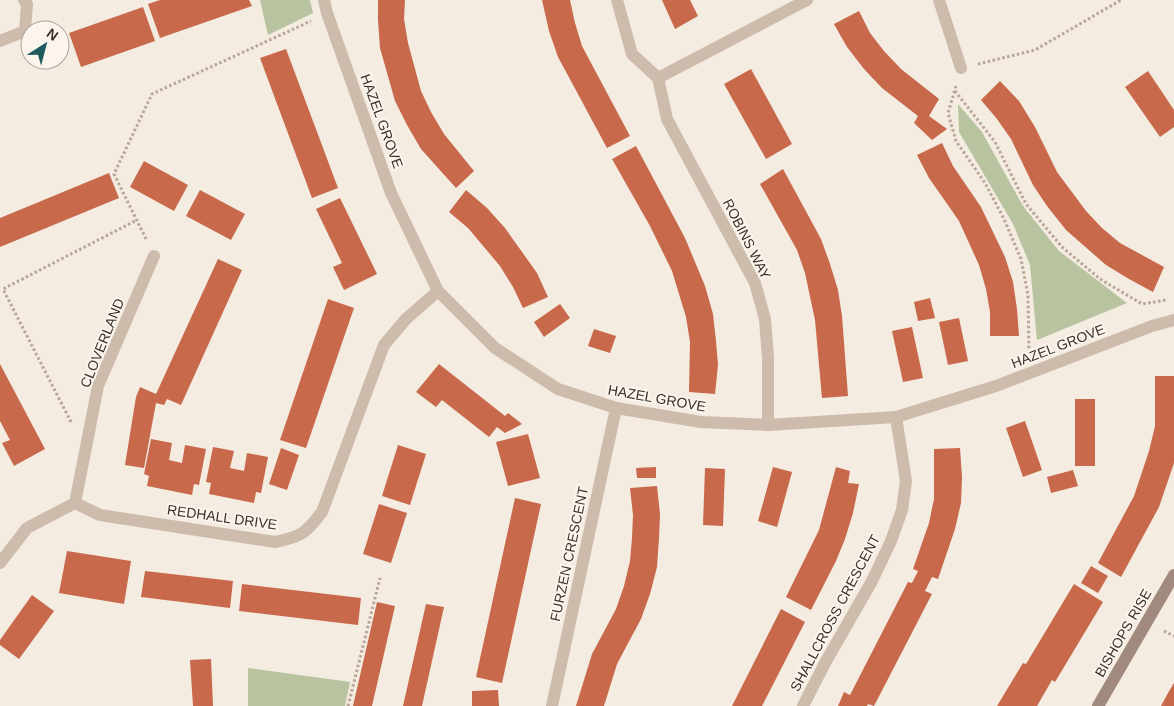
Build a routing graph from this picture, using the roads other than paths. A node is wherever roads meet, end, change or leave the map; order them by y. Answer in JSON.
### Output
{"nodes":[{"id":1,"x":324,"y":0,"type":"edge"},
{"id":2,"x":617,"y":0,"type":"edge"},
{"id":3,"x":807,"y":0,"type":"edge"},
{"id":4,"x":939,"y":0,"type":"edge"},
{"id":5,"x":30,"y":1,"type":"edge"},
{"id":6,"x":0,"y":41,"type":"edge"},
{"id":7,"x":961,"y":68,"type":"road end"},
{"id":8,"x":658,"y":78,"type":"junction"},
{"id":9,"x":154,"y":256,"type":"road end"},
{"id":10,"x":438,"y":292,"type":"junction"},
{"id":11,"x":1174,"y":320,"type":"edge"},
{"id":12,"x":616,"y":408,"type":"junction"},
{"id":13,"x":896,"y":417,"type":"junction"},
{"id":14,"x":768,"y":425,"type":"junction"},
{"id":15,"x":75,"y":503,"type":"junction"},
{"id":16,"x":0,"y":563,"type":"edge"},
{"id":17,"x":1174,"y":575,"type":"edge"},
{"id":18,"x":552,"y":706,"type":"edge"},
{"id":19,"x":803,"y":706,"type":"edge"},
{"id":20,"x":1098,"y":706,"type":"edge"}],
"edges":[{"from":1,"to":10,"type":"street","name":"HAZEL GROVE"},
{"from":2,"to":8,"type":"street"},
{"from":3,"to":8,"type":"street"},
{"from":4,"to":7,"type":"street"},
{"from":5,"to":6,"type":"street"},
{"from":8,"to":14,"type":"street","name":"ROBINS WAY"},
{"from":9,"to":15,"type":"street","name":"CLOVERLAND"},
{"from":10,"to":12,"type":"street","name":"HAZEL GROVE"},
{"from":10,"to":15,"type":"street","name":"REDHALL DRIVE"},
{"from":11,"to":13,"type":"street","name":"HAZEL GROVE"},
{"from":12,"to":14,"type":"street","name":"HAZEL GROVE"},
{"from":12,"to":18,"type":"street","name":"FURZEN CRESCENT"},
{"from":13,"to":14,"type":"street","name":"HAZEL GROVE"},
{"from":13,"to":19,"type":"street","name":"SHALLCROSS CRESCENT"},
{"from":15,"to":16,"type":"street"},
{"from":17,"to":20,"type":"street","name":"BISHOPS RISE"}]}
